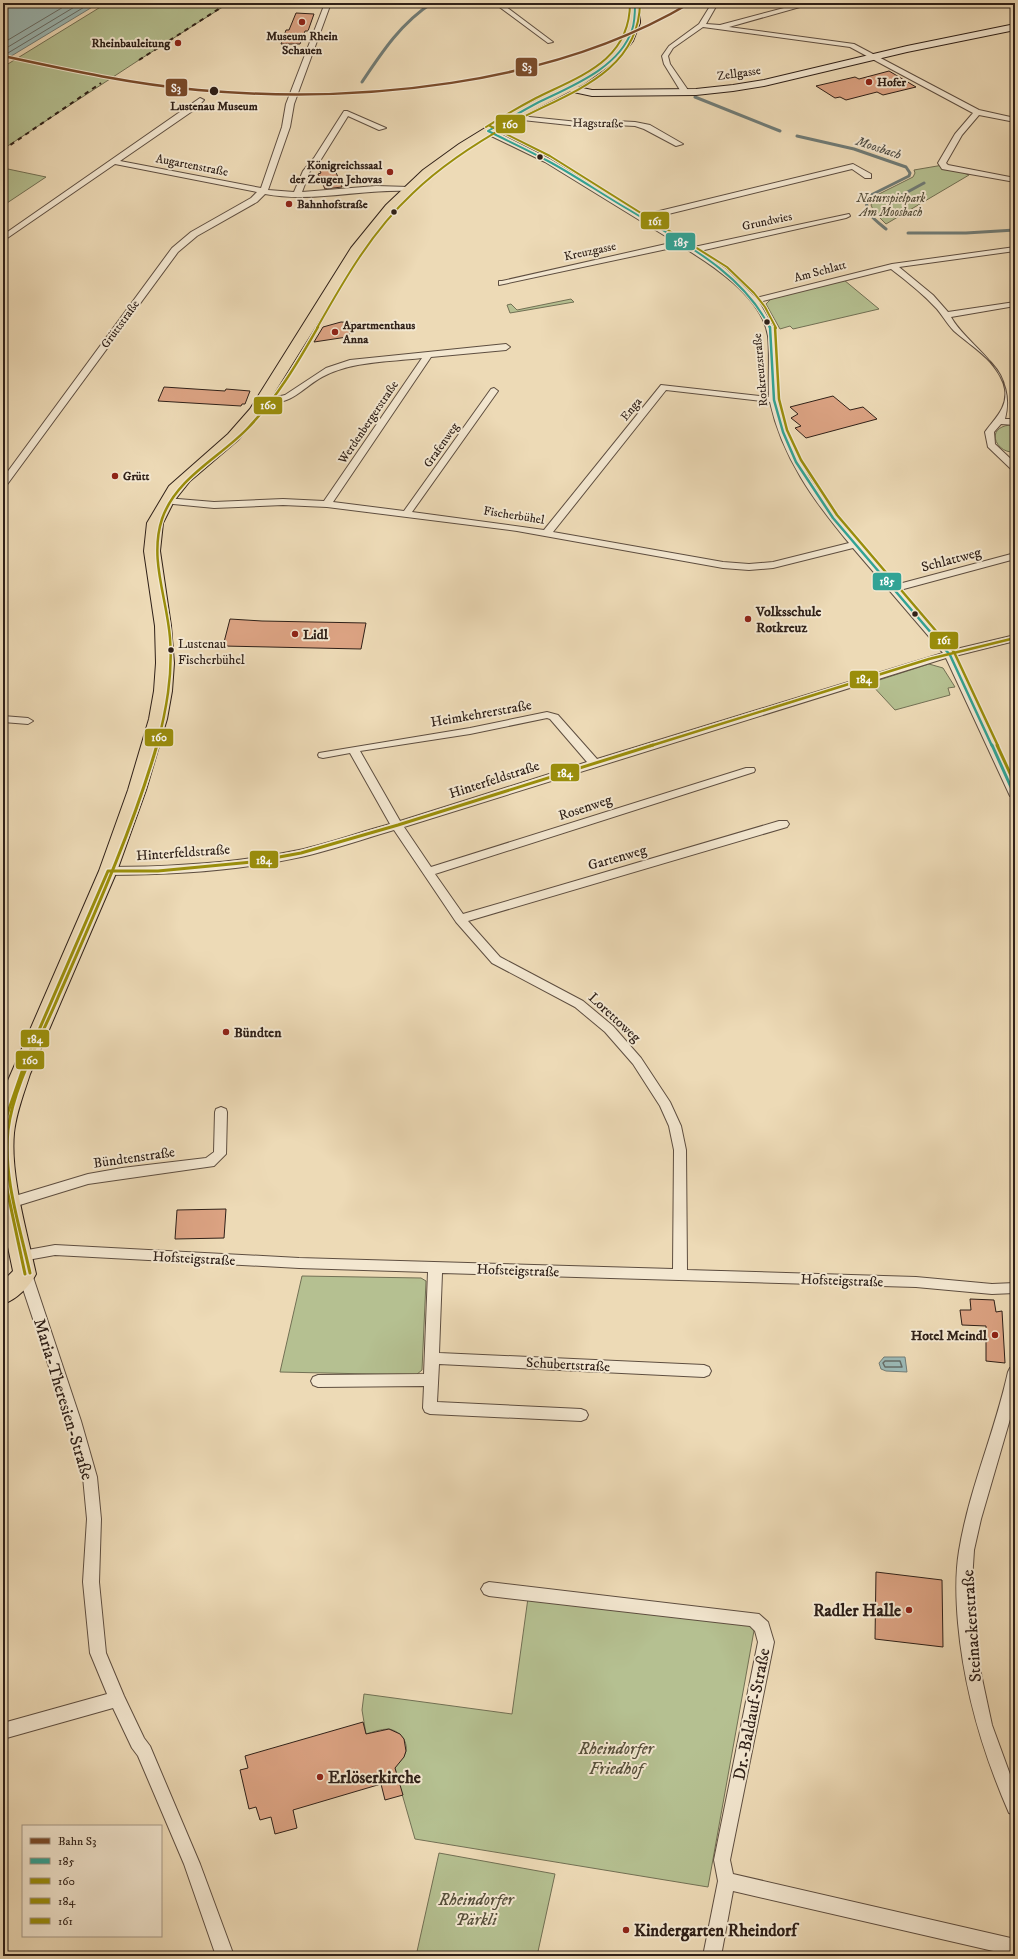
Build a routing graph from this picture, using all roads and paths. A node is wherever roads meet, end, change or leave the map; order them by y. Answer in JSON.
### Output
{"nodes":[{"id":1,"x":328,"y":3,"type":"edge"},
{"id":2,"x":497,"y":3,"type":"edge"},
{"id":3,"x":635,"y":3,"type":"edge"},
{"id":4,"x":715,"y":3,"type":"edge"},
{"id":5,"x":811,"y":3,"type":"edge"},
{"id":6,"x":702,"y":25,"type":"junction"},
{"id":7,"x":1015,"y":27,"type":"edge"},
{"id":8,"x":718,"y":28,"type":"junction"},
{"id":9,"x":550,"y":42,"type":"dead end"},
{"id":10,"x":874,"y":56,"type":"junction"},
{"id":11,"x":573,"y":86,"type":"junction"},
{"id":12,"x":686,"y":92,"type":"junction"},
{"id":13,"x":200,"y":100,"type":"dead end"},
{"id":14,"x":977,"y":112,"type":"junction"},
{"id":15,"x":513,"y":117,"type":"junction"},
{"id":16,"x":1015,"y":120,"type":"edge"},
{"id":17,"x":382,"y":128,"type":"dead end"},
{"id":18,"x":488,"y":132,"type":"junction"},
{"id":19,"x":679,"y":144,"type":"dead end"},
{"id":20,"x":116,"y":162,"type":"junction"},
{"id":21,"x":868,"y":176,"type":"dead end"},
{"id":22,"x":1015,"y":180,"type":"edge"},
{"id":23,"x":408,"y":189,"type":"junction"},
{"id":24,"x":263,"y":192,"type":"junction"},
{"id":25,"x":297,"y":196,"type":"junction"},
{"id":26,"x":846,"y":216,"type":"dead end"},
{"id":27,"x":641,"y":218,"type":"junction"},
{"id":28,"x":3,"y":240,"type":"edge"},
{"id":29,"x":683,"y":243,"type":"junction"},
{"id":30,"x":1015,"y":249,"type":"edge"},
{"id":31,"x":692,"y":250,"type":"junction"},
{"id":32,"x":892,"y":266,"type":"junction"},
{"id":33,"x":502,"y":283,"type":"dead end"},
{"id":34,"x":754,"y":301,"type":"junction"},
{"id":35,"x":1015,"y":304,"type":"edge"},
{"id":36,"x":946,"y":315,"type":"junction"},
{"id":37,"x":506,"y":347,"type":"dead end"},
{"id":38,"x":429,"y":354,"type":"junction"},
{"id":39,"x":494,"y":391,"type":"dead end"},
{"id":40,"x":264,"y":400,"type":"junction"},
{"id":41,"x":774,"y":400,"type":"junction"},
{"id":42,"x":1000,"y":421,"type":"junction"},
{"id":43,"x":1015,"y":422,"type":"edge"},
{"id":44,"x":1015,"y":468,"type":"edge"},
{"id":45,"x":3,"y":484,"type":"edge"},
{"id":46,"x":166,"y":501,"type":"junction"},
{"id":47,"x":327,"y":504,"type":"junction"},
{"id":48,"x":408,"y":513,"type":"junction"},
{"id":49,"x":547,"y":533,"type":"junction"},
{"id":50,"x":854,"y":545,"type":"junction"},
{"id":51,"x":1015,"y":556,"type":"edge"},
{"id":52,"x":895,"y":588,"type":"junction"},
{"id":53,"x":1015,"y":638,"type":"edge"},
{"id":54,"x":950,"y":655,"type":"junction"},
{"id":55,"x":3,"y":720,"type":"edge"},
{"id":56,"x":28,"y":721,"type":"dead end"},
{"id":57,"x":353,"y":749,"type":"junction"},
{"id":58,"x":323,"y":754,"type":"dead end"},
{"id":59,"x":594,"y":763,"type":"junction"},
{"id":60,"x":750,"y":770,"type":"dead end"},
{"id":61,"x":1015,"y":796,"type":"edge"},
{"id":62,"x":783,"y":824,"type":"dead end"},
{"id":63,"x":398,"y":825,"type":"junction"},
{"id":64,"x":108,"y":870,"type":"junction"},
{"id":65,"x":428,"y":872,"type":"junction"},
{"id":66,"x":460,"y":919,"type":"junction"},
{"id":67,"x":6,"y":1104,"type":"edge"},
{"id":68,"x":221,"y":1112,"type":"dead end"},
{"id":69,"x":10,"y":1203,"type":"junction"},
{"id":70,"x":23,"y":1265,"type":"junction"},
{"id":71,"x":435,"y":1268,"type":"junction"},
{"id":72,"x":680,"y":1276,"type":"junction"},
{"id":73,"x":1015,"y":1288,"type":"edge"},
{"id":74,"x":3,"y":1295,"type":"edge"},
{"id":75,"x":432,"y":1358,"type":"junction"},
{"id":76,"x":704,"y":1371,"type":"dead end"},
{"id":77,"x":1015,"y":1372,"type":"edge"},
{"id":78,"x":431,"y":1380,"type":"junction"},
{"id":79,"x":318,"y":1381,"type":"dead end"},
{"id":80,"x":581,"y":1415,"type":"dead end"},
{"id":81,"x":490,"y":1589,"type":"dead end"},
{"id":82,"x":117,"y":1700,"type":"junction"},
{"id":83,"x":3,"y":1731,"type":"edge"},
{"id":84,"x":1015,"y":1807,"type":"edge"},
{"id":85,"x":726,"y":1881,"type":"junction"},
{"id":86,"x":1015,"y":1948,"type":"edge"},
{"id":87,"x":225,"y":1956,"type":"edge"},
{"id":88,"x":712,"y":1956,"type":"edge"}],
"edges":[{"from":1,"to":24,"type":"street"},
{"from":2,"to":9,"type":"street"},
{"from":3,"to":11,"type":"main road"},
{"from":4,"to":6,"type":"street"},
{"from":5,"to":8,"type":"street"},
{"from":6,"to":8,"type":"street"},
{"from":6,"to":12,"type":"street"},
{"from":7,"to":10,"type":"main road","name":"Zellgasse"},
{"from":8,"to":10,"type":"street"},
{"from":10,"to":12,"type":"main road","name":"Zellgasse"},
{"from":10,"to":14,"type":"street"},
{"from":11,"to":12,"type":"main road","name":"Zellgasse"},
{"from":11,"to":15,"type":"main road"},
{"from":13,"to":20,"type":"street","name":"Augartenstraße"},
{"from":14,"to":16,"type":"street"},
{"from":14,"to":22,"type":"street"},
{"from":15,"to":18,"type":"main road"},
{"from":15,"to":19,"type":"street","name":"Hagstraße"},
{"from":17,"to":25,"type":"street"},
{"from":18,"to":23,"type":"main road"},
{"from":18,"to":27,"type":"street","name":"Rotkreuzstraße"},
{"from":20,"to":24,"type":"street","name":"Augartenstraße"},
{"from":20,"to":28,"type":"street","name":"Augartenstraße"},
{"from":21,"to":27,"type":"street"},
{"from":23,"to":25,"type":"street"},
{"from":23,"to":40,"type":"main road"},
{"from":24,"to":25,"type":"street"},
{"from":24,"to":45,"type":"street","name":"Grüttstraße"},
{"from":26,"to":31,"type":"street","name":"Grundwies"},
{"from":27,"to":29,"type":"street","name":"Rotkreuzstraße"},
{"from":29,"to":31,"type":"street","name":"Rotkreuzstraße"},
{"from":29,"to":33,"type":"street","name":"Kreuzgasse"},
{"from":30,"to":32,"type":"street","name":"Am Schlatt"},
{"from":31,"to":34,"type":"street","name":"Rotkreuzstraße"},
{"from":32,"to":34,"type":"street","name":"Am Schlatt"},
{"from":32,"to":36,"type":"street"},
{"from":34,"to":41,"type":"street","name":"Rotkreuzstraße"},
{"from":35,"to":36,"type":"street"},
{"from":36,"to":42,"type":"street"},
{"from":37,"to":38,"type":"street","name":"Werdenbergerstraße"},
{"from":38,"to":40,"type":"street","name":"Werdenbergerstraße"},
{"from":38,"to":47,"type":"street","name":"Werdenbergerstraße"},
{"from":39,"to":48,"type":"street","name":"Grafenweg"},
{"from":40,"to":46,"type":"main road"},
{"from":41,"to":49,"type":"street","name":"Enga"},
{"from":41,"to":50,"type":"street","name":"Rotkreuzstraße"},
{"from":42,"to":43,"type":"street"},
{"from":42,"to":44,"type":"street"},
{"from":46,"to":47,"type":"street","name":"Fischerbühel"},
{"from":46,"to":64,"type":"main road"},
{"from":47,"to":48,"type":"street","name":"Fischerbühel"},
{"from":48,"to":49,"type":"street","name":"Fischerbühel"},
{"from":49,"to":50,"type":"street","name":"Fischerbühel"},
{"from":50,"to":52,"type":"street","name":"Rotkreuzstraße"},
{"from":51,"to":52,"type":"street","name":"Schlattweg"},
{"from":52,"to":54,"type":"street","name":"Rotkreuzstraße"},
{"from":53,"to":54,"type":"street","name":"Hinterfeldstraße"},
{"from":54,"to":59,"type":"street","name":"Hinterfeldstraße"},
{"from":54,"to":61,"type":"street","name":"Rotkreuzstraße"},
{"from":55,"to":56,"type":"street"},
{"from":57,"to":58,"type":"street","name":"Heimkehrerstraße"},
{"from":57,"to":59,"type":"street","name":"Heimkehrerstraße"},
{"from":57,"to":63,"type":"street"},
{"from":59,"to":63,"type":"street","name":"Hinterfeldstraße"},
{"from":60,"to":65,"type":"street","name":"Rosenweg"},
{"from":62,"to":66,"type":"street","name":"Gartenweg"},
{"from":63,"to":64,"type":"street","name":"Hinterfeldstraße"},
{"from":63,"to":65,"type":"street","name":"Lorettoweg"},
{"from":64,"to":67,"type":"main road"},
{"from":65,"to":66,"type":"street","name":"Lorettoweg"},
{"from":66,"to":72,"type":"street","name":"Lorettoweg"},
{"from":67,"to":69,"type":"main road"},
{"from":68,"to":69,"type":"street","name":"Bündtenstraße"},
{"from":69,"to":70,"type":"main road"},
{"from":70,"to":71,"type":"street","name":"Hofsteigstraße"},
{"from":70,"to":74,"type":"main road"},
{"from":70,"to":82,"type":"street","name":"Maria-Theresien-Straße"},
{"from":71,"to":72,"type":"street","name":"Hofsteigstraße"},
{"from":71,"to":75,"type":"street"},
{"from":72,"to":73,"type":"street","name":"Hofsteigstraße"},
{"from":75,"to":76,"type":"street","name":"Schubertstraße"},
{"from":75,"to":78,"type":"street"},
{"from":77,"to":84,"type":"street","name":"Steinackerstraße"},
{"from":78,"to":79,"type":"street"},
{"from":78,"to":80,"type":"street"},
{"from":81,"to":85,"type":"street","name":"Dr.-Baldauf-Straße"},
{"from":82,"to":83,"type":"street"},
{"from":82,"to":87,"type":"street","name":"Maria-Theresien-Straße"},
{"from":85,"to":86,"type":"street"},
{"from":85,"to":88,"type":"street","name":"Dr.-Baldauf-Straße"}]}
